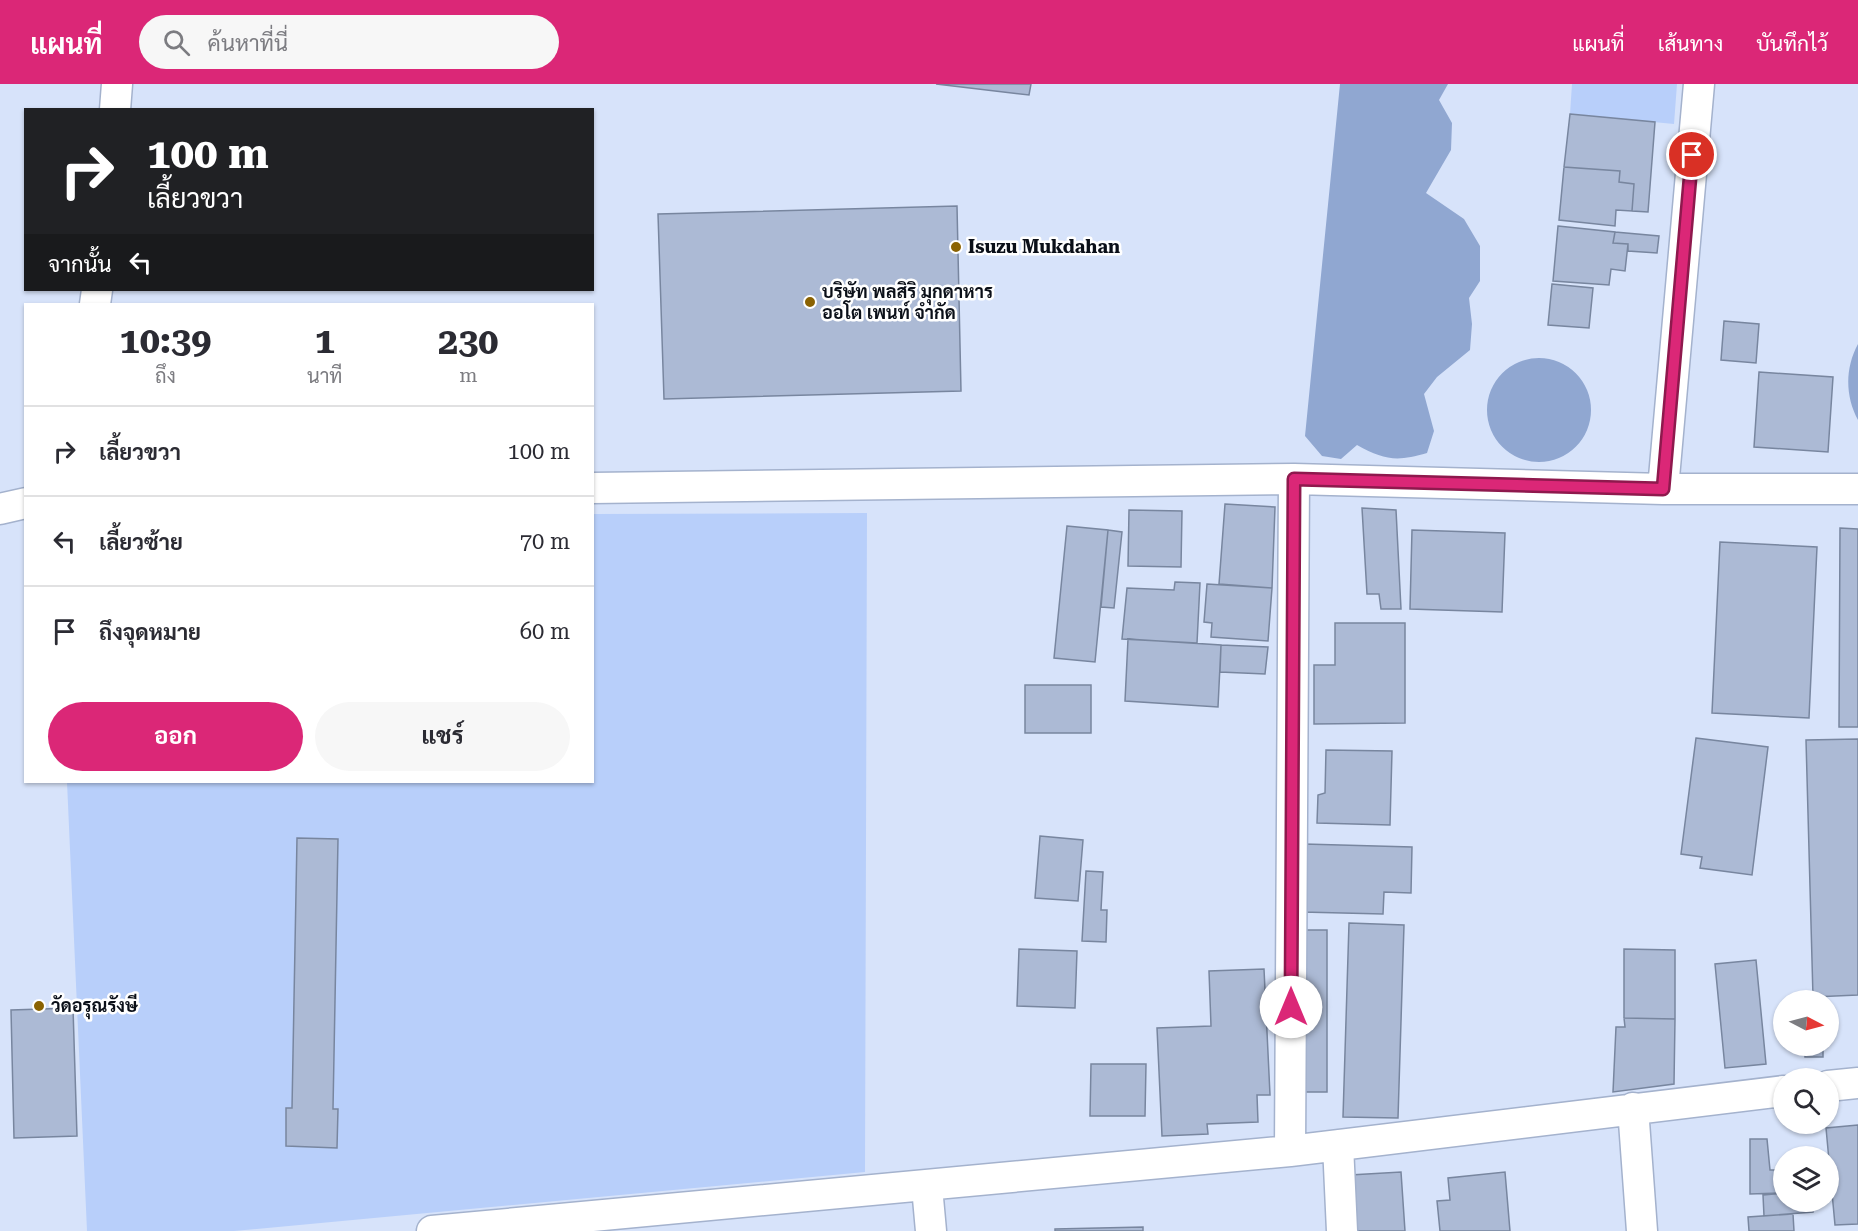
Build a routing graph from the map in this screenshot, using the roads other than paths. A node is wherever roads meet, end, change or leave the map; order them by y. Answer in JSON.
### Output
{"nodes":[{"id":1,"x":117,"y":84,"type":"edge"},
{"id":2,"x":1699,"y":84,"type":"edge"},
{"id":3,"x":115,"y":108,"type":"edge"},
{"id":4,"x":1294,"y":479,"type":"junction"},
{"id":5,"x":594,"y":488,"type":"edge"},
{"id":6,"x":1663,"y":489,"type":"junction"},
{"id":7,"x":1858,"y":489,"type":"edge"},
{"id":8,"x":24,"y":503,"type":"edge"},
{"id":9,"x":0,"y":509,"type":"edge"},
{"id":10,"x":1858,"y":1083,"type":"edge"},
{"id":11,"x":1839,"y":1085,"type":"edge"},
{"id":12,"x":1773,"y":1092,"type":"edge"},
{"id":13,"x":1633,"y":1108,"type":"junction"},
{"id":14,"x":1338,"y":1145,"type":"junction"},
{"id":15,"x":1290,"y":1151,"type":"junction"},
{"id":16,"x":927,"y":1186,"type":"junction"},
{"id":17,"x":432,"y":1231,"type":"edge"},
{"id":18,"x":931,"y":1231,"type":"edge"},
{"id":19,"x":1342,"y":1231,"type":"edge"},
{"id":20,"x":1642,"y":1231,"type":"edge"}],
"edges":[{"from":1,"to":3,"type":"street"},
{"from":2,"to":6,"type":"street"},
{"from":4,"to":5,"type":"street"},
{"from":4,"to":6,"type":"street"},
{"from":4,"to":15,"type":"street"},
{"from":6,"to":7,"type":"street"},
{"from":8,"to":9,"type":"street"},
{"from":10,"to":11,"type":"street"},
{"from":12,"to":13,"type":"street"},
{"from":13,"to":14,"type":"street"},
{"from":13,"to":20,"type":"street"},
{"from":14,"to":15,"type":"street"},
{"from":14,"to":19,"type":"street"},
{"from":15,"to":16,"type":"street"},
{"from":16,"to":17,"type":"street"},
{"from":16,"to":18,"type":"street"}]}
